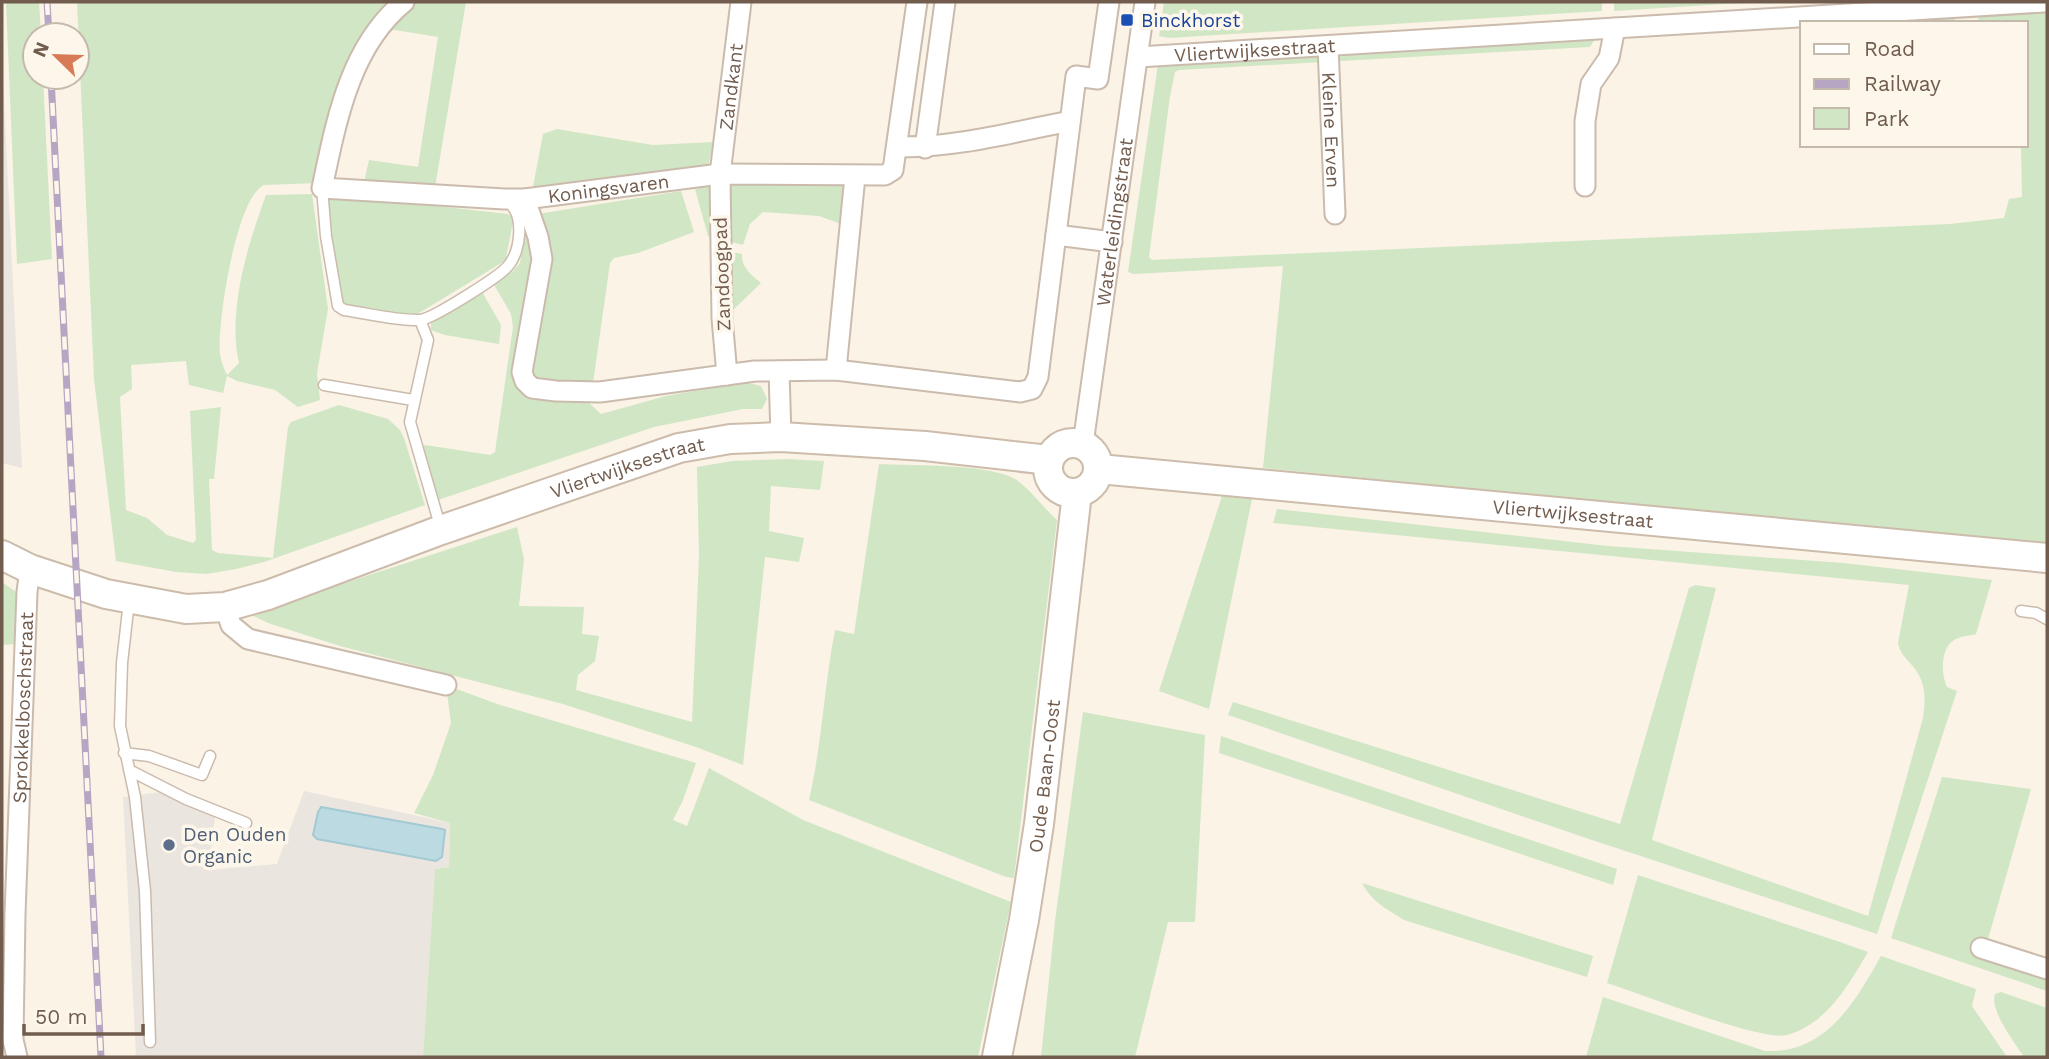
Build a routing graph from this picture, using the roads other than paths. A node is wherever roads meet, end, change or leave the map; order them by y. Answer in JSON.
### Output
{"nodes":[{"id":1,"x":404,"y":2,"type":"edge"},
{"id":2,"x":741,"y":2,"type":"edge"},
{"id":3,"x":917,"y":2,"type":"edge"},
{"id":4,"x":945,"y":2,"type":"edge"},
{"id":5,"x":1109,"y":2,"type":"edge"},
{"id":6,"x":1145,"y":2,"type":"edge"},
{"id":7,"x":2044,"y":2,"type":"edge"},
{"id":8,"x":1615,"y":27,"type":"junction"},
{"id":9,"x":1328,"y":46,"type":"junction"},
{"id":10,"x":1138,"y":57,"type":"junction"},
{"id":11,"x":1070,"y":121,"type":"junction"},
{"id":12,"x":897,"y":147,"type":"junction"},
{"id":13,"x":925,"y":148,"type":"junction"},
{"id":14,"x":720,"y":174,"type":"junction"},
{"id":15,"x":855,"y":176,"type":"junction"},
{"id":16,"x":1585,"y":186,"type":"dead end"},
{"id":17,"x":322,"y":188,"type":"junction"},
{"id":18,"x":525,"y":198,"type":"junction"},
{"id":19,"x":504,"y":199,"type":"junction"},
{"id":20,"x":1335,"y":214,"type":"dead end"},
{"id":21,"x":1056,"y":235,"type":"junction"},
{"id":22,"x":1112,"y":242,"type":"junction"},
{"id":23,"x":420,"y":320,"type":"junction"},
{"id":24,"x":836,"y":370,"type":"junction"},
{"id":25,"x":779,"y":371,"type":"junction"},
{"id":26,"x":727,"y":375,"type":"junction"},
{"id":27,"x":324,"y":385,"type":"dead end"},
{"id":28,"x":413,"y":400,"type":"junction"},
{"id":29,"x":781,"y":437,"type":"junction"},
{"id":30,"x":1083,"y":444,"type":"junction"},
{"id":31,"x":1049,"y":460,"type":"junction"},
{"id":32,"x":1099,"y":469,"type":"junction"},
{"id":33,"x":1077,"y":493,"type":"junction"},
{"id":34,"x":441,"y":530,"type":"junction"},
{"id":35,"x":2,"y":555,"type":"edge"},
{"id":36,"x":2047,"y":558,"type":"edge"},
{"id":37,"x":30,"y":569,"type":"junction"},
{"id":38,"x":130,"y":599,"type":"junction"},
{"id":39,"x":225,"y":607,"type":"junction"},
{"id":40,"x":2021,"y":611,"type":"dead end"},
{"id":41,"x":2047,"y":619,"type":"edge"},
{"id":42,"x":446,"y":685,"type":"dead end"},
{"id":43,"x":124,"y":752,"type":"junction"},
{"id":44,"x":210,"y":756,"type":"dead end"},
{"id":45,"x":129,"y":770,"type":"junction"},
{"id":46,"x":246,"y":823,"type":"dead end"},
{"id":47,"x":1981,"y":948,"type":"dead end"},
{"id":48,"x":2047,"y":969,"type":"edge"},
{"id":49,"x":150,"y":1042,"type":"dead end"},
{"id":50,"x":17,"y":1057,"type":"edge"},
{"id":51,"x":997,"y":1057,"type":"edge"}],
"edges":[{"from":1,"to":17,"type":"street"},
{"from":2,"to":14,"type":"street","name":"Zandkant"},
{"from":3,"to":12,"type":"street"},
{"from":4,"to":13,"type":"street"},
{"from":5,"to":11,"type":"street"},
{"from":6,"to":10,"type":"street","name":"Waterleidingstraat"},
{"from":7,"to":8,"type":"street","name":"Vliertwijksestraat"},
{"from":8,"to":9,"type":"street","name":"Vliertwijksestraat"},
{"from":8,"to":16,"type":"street"},
{"from":9,"to":10,"type":"street","name":"Vliertwijksestraat"},
{"from":9,"to":20,"type":"street","name":"Kleine Erven"},
{"from":10,"to":22,"type":"street","name":"Waterleidingstraat"},
{"from":11,"to":13,"type":"street"},
{"from":11,"to":21,"type":"street"},
{"from":12,"to":13,"type":"street"},
{"from":12,"to":15,"type":"street","name":"Koningsvaren"},
{"from":14,"to":15,"type":"street","name":"Koningsvaren"},
{"from":14,"to":18,"type":"street","name":"Koningsvaren"},
{"from":14,"to":26,"type":"street","name":"Zandoogpad"},
{"from":15,"to":24,"type":"street"},
{"from":17,"to":19,"type":"street","name":"Koningsvaren"},
{"from":17,"to":23,"type":"lane"},
{"from":18,"to":19,"type":"street","name":"Koningsvaren"},
{"from":18,"to":26,"type":"street"},
{"from":19,"to":23,"type":"lane"},
{"from":21,"to":22,"type":"street"},
{"from":21,"to":24,"type":"street"},
{"from":22,"to":30,"type":"street","name":"Waterleidingstraat"},
{"from":23,"to":28,"type":"lane"},
{"from":24,"to":25,"type":"street"},
{"from":25,"to":26,"type":"street"},
{"from":25,"to":29,"type":"street"},
{"from":27,"to":28,"type":"lane"},
{"from":28,"to":34,"type":"lane"},
{"from":29,"to":31,"type":"street","name":"Vliertwijksestraat"},
{"from":29,"to":34,"type":"street","name":"Vliertwijksestraat"},
{"from":30,"to":31,"type":"street"},
{"from":30,"to":32,"type":"street"},
{"from":31,"to":33,"type":"street"},
{"from":32,"to":33,"type":"street"},
{"from":32,"to":36,"type":"street","name":"Vliertwijksestraat"},
{"from":33,"to":51,"type":"street","name":"Oude Baan-Oost"},
{"from":34,"to":39,"type":"street","name":"Vliertwijksestraat"},
{"from":35,"to":37,"type":"street","name":"Vliertwijksestraat"},
{"from":37,"to":38,"type":"street","name":"Vliertwijksestraat"},
{"from":37,"to":50,"type":"street","name":"Sprokkelboschstraat"},
{"from":38,"to":39,"type":"street","name":"Vliertwijksestraat"},
{"from":38,"to":43,"type":"lane"},
{"from":39,"to":42,"type":"street"},
{"from":40,"to":41,"type":"lane"},
{"from":43,"to":44,"type":"lane"},
{"from":43,"to":45,"type":"lane"},
{"from":45,"to":46,"type":"lane"},
{"from":45,"to":49,"type":"lane"},
{"from":47,"to":48,"type":"street"}]}
